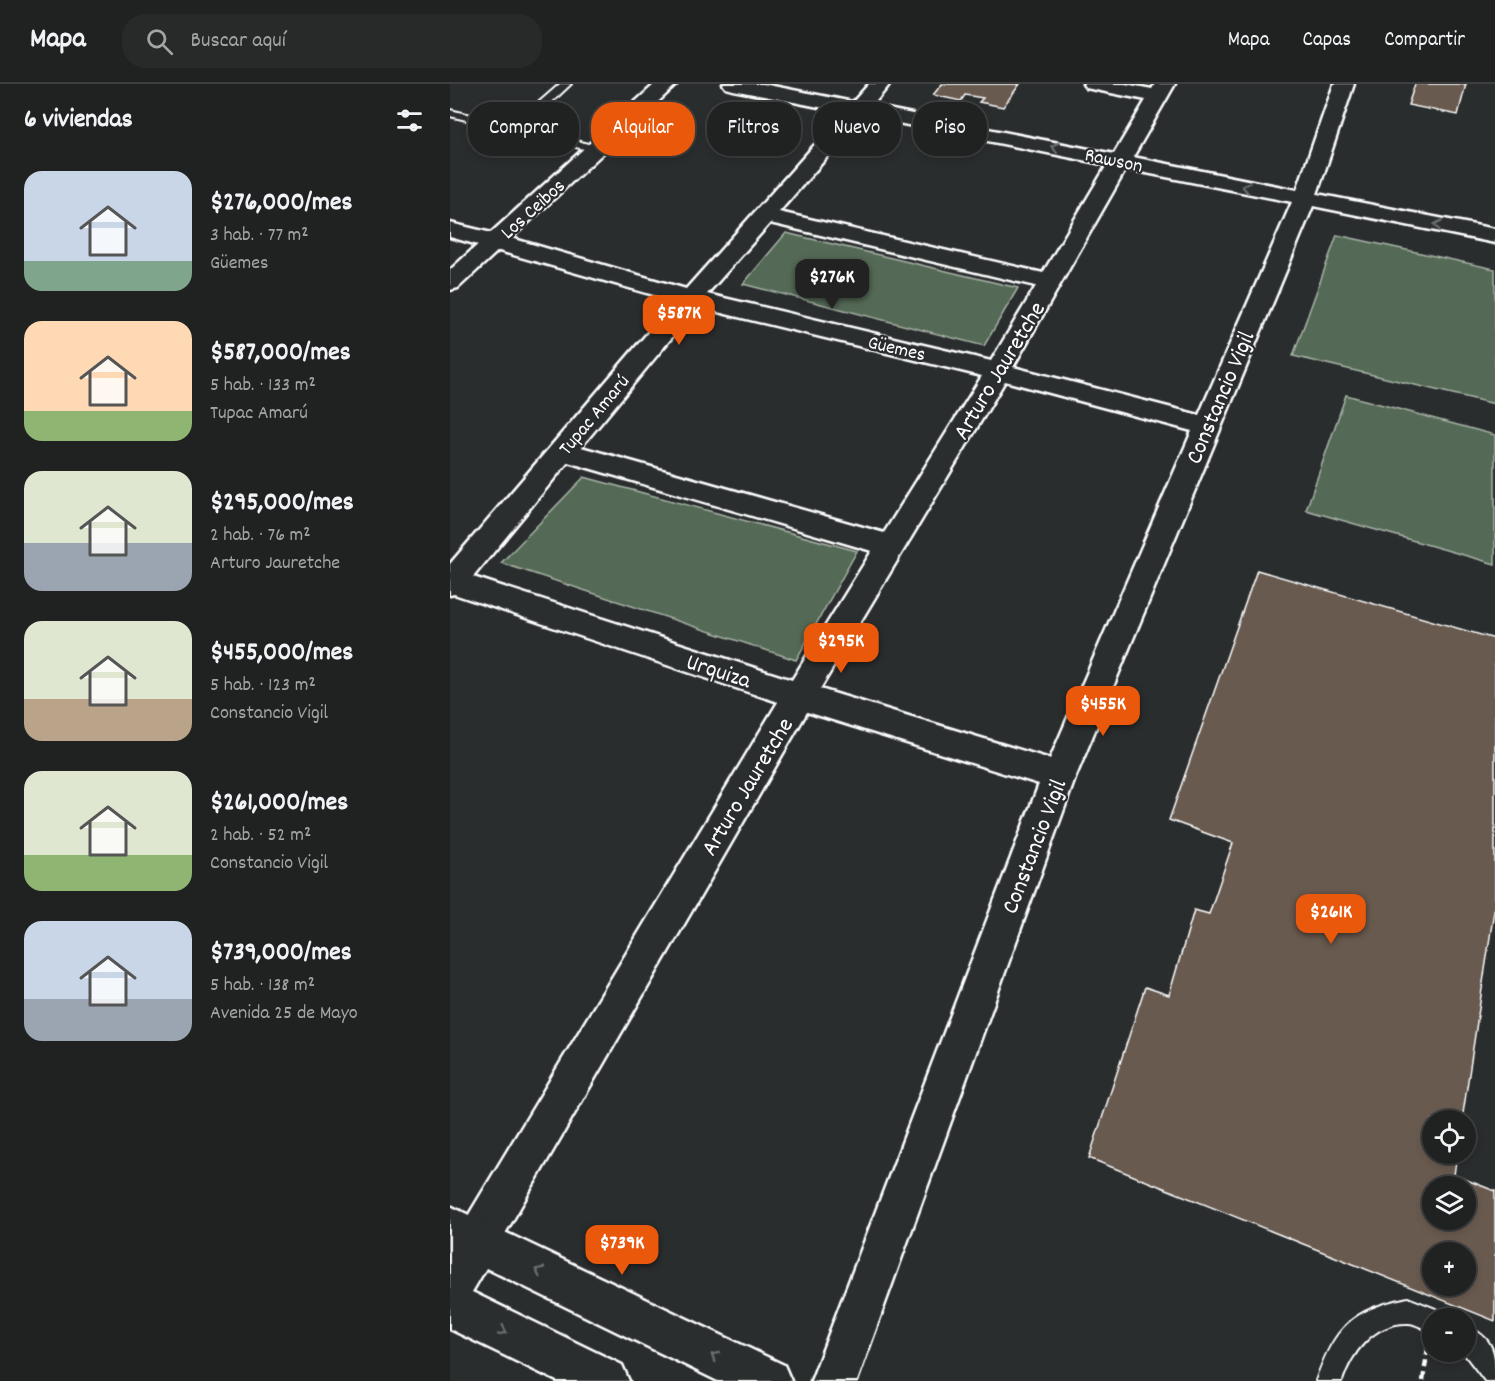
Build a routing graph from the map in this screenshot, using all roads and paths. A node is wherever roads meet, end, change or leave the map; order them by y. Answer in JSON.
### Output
{"nodes":[{"id":1,"x":566,"y":84,"type":"edge"},
{"id":2,"x":668,"y":84,"type":"edge"},
{"id":3,"x":733,"y":84,"type":"edge"},
{"id":4,"x":880,"y":84,"type":"edge"},
{"id":5,"x":1093,"y":84,"type":"edge"},
{"id":6,"x":1344,"y":84,"type":"edge"},
{"id":7,"x":1161,"y":90,"type":"edge"},
{"id":8,"x":546,"y":102,"type":"edge"},
{"id":9,"x":648,"y":102,"type":"edge"},
{"id":10,"x":824,"y":102,"type":"edge"},
{"id":11,"x":865,"y":102,"type":"edge"},
{"id":12,"x":450,"y":113,"type":"edge"},
{"id":13,"x":468,"y":117,"type":"edge"},
{"id":14,"x":901,"y":117,"type":"edge"},
{"id":15,"x":591,"y":154,"type":"edge"},
{"id":16,"x":817,"y":156,"type":"edge"},
{"id":17,"x":1122,"y":160,"type":"junction"},
{"id":18,"x":1304,"y":200,"type":"junction"},
{"id":19,"x":765,"y":215,"type":"junction"},
{"id":20,"x":450,"y":230,"type":"edge"},
{"id":21,"x":1495,"y":236,"type":"edge"},
{"id":22,"x":496,"y":241,"type":"junction"},
{"id":23,"x":1050,"y":282,"type":"junction"},
{"id":24,"x":450,"y":283,"type":"edge"},
{"id":25,"x":691,"y":298,"type":"junction"},
{"id":26,"x":998,"y":371,"type":"junction"},
{"id":27,"x":1206,"y":426,"type":"junction"},
{"id":28,"x":562,"y":451,"type":"junction"},
{"id":29,"x":891,"y":546,"type":"junction"},
{"id":30,"x":451,"y":582,"type":"edge"},
{"id":31,"x":799,"y":696,"type":"junction"},
{"id":32,"x":1059,"y":776,"type":"junction"},
{"id":33,"x":464,"y":1235,"type":"edge"},
{"id":34,"x":450,"y":1288,"type":"edge"},
{"id":35,"x":450,"y":1305,"type":"edge"},
{"id":36,"x":1422,"y":1316,"type":"edge"},
{"id":37,"x":1476,"y":1347,"type":"edge"},
{"id":38,"x":1495,"y":1374,"type":"edge"},
{"id":39,"x":606,"y":1381,"type":"edge"},
{"id":40,"x":768,"y":1381,"type":"edge"},
{"id":41,"x":834,"y":1381,"type":"edge"},
{"id":42,"x":1329,"y":1381,"type":"edge"}],
"edges":[{"from":1,"to":8,"type":"lane"},
{"from":2,"to":9,"type":"street","name":"Los Ceibos"},
{"from":3,"to":10,"type":"street","name":"Rawson"},
{"from":4,"to":11,"type":"street","name":"Tupac Amarú"},
{"from":5,"to":7,"type":"street"},
{"from":6,"to":18,"type":"street","name":"Constancio Vigil"},
{"from":7,"to":17,"type":"street","name":"Arturo Jauretche"},
{"from":12,"to":13,"type":"lane"},
{"from":17,"to":14,"type":"street","name":"Rawson","one_way":true},
{"from":15,"to":22,"type":"street","name":"Los Ceibos"},
{"from":16,"to":19,"type":"street","name":"Tupac Amarú"},
{"from":18,"to":17,"type":"street","name":"Rawson","one_way":true},
{"from":17,"to":23,"type":"street","name":"Arturo Jauretche"},
{"from":21,"to":18,"type":"street","name":"Rawson","one_way":true},
{"from":18,"to":27,"type":"street","name":"Constancio Vigil"},
{"from":19,"to":23,"type":"street"},
{"from":19,"to":25,"type":"street","name":"Tupac Amarú"},
{"from":20,"to":22,"type":"street","name":"Güemes"},
{"from":22,"to":24,"type":"street","name":"Los Ceibos"},
{"from":22,"to":25,"type":"street","name":"Güemes"},
{"from":23,"to":26,"type":"street","name":"Arturo Jauretche"},
{"from":25,"to":26,"type":"street","name":"Güemes"},
{"from":25,"to":28,"type":"street","name":"Tupac Amarú"},
{"from":26,"to":27,"type":"street","name":"Güemes"},
{"from":26,"to":29,"type":"street","name":"Arturo Jauretche"},
{"from":27,"to":32,"type":"street","name":"Constancio Vigil"},
{"from":28,"to":29,"type":"street"},
{"from":28,"to":30,"type":"street","name":"Tupac Amarú"},
{"from":29,"to":31,"type":"street","name":"Arturo Jauretche"},
{"from":30,"to":31,"type":"street","name":"Urquiza"},
{"from":31,"to":32,"type":"street","name":"Urquiza"},
{"from":31,"to":33,"type":"street","name":"Arturo Jauretche"},
{"from":32,"to":41,"type":"street","name":"Constancio Vigil"},
{"from":33,"to":34,"type":"street","name":"Arturo Jauretche"},
{"from":40,"to":33,"type":"street","one_way":true},
{"from":35,"to":39,"type":"street","one_way":true},
{"from":36,"to":42,"type":"lane"},
{"from":37,"to":38,"type":"lane"}]}
